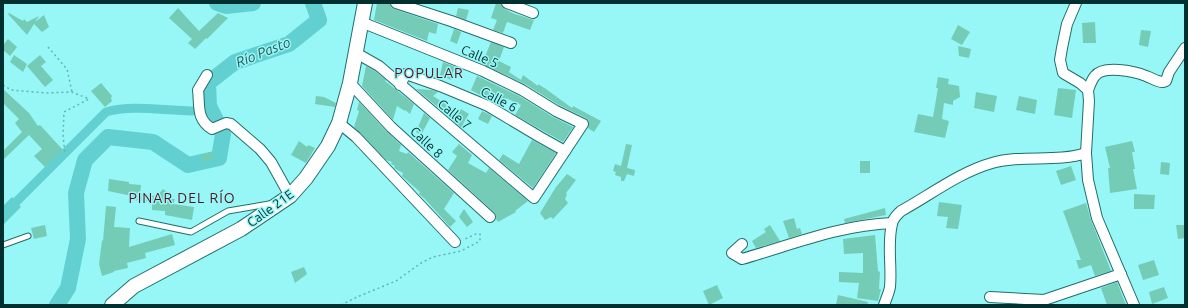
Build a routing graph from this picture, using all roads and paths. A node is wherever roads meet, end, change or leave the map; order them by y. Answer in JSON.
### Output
{"nodes":[{"id":1,"x":365,"y":3,"type":"edge"},
{"id":2,"x":396,"y":3,"type":"edge"},
{"id":3,"x":507,"y":3,"type":"edge"},
{"id":4,"x":1076,"y":3,"type":"edge"},
{"id":5,"x":533,"y":13,"type":"dead end"},
{"id":6,"x":361,"y":22,"type":"junction"},
{"id":7,"x":511,"y":43,"type":"dead end"},
{"id":8,"x":48,"y":47,"type":"dead end"},
{"id":9,"x":1185,"y":48,"type":"edge"},
{"id":10,"x":356,"y":53,"type":"junction"},
{"id":11,"x":207,"y":75,"type":"dead end"},
{"id":12,"x":350,"y":83,"type":"junction"},
{"id":13,"x":3,"y":84,"type":"edge"},
{"id":14,"x":400,"y":85,"type":"junction"},
{"id":15,"x":1088,"y":90,"type":"junction"},
{"id":16,"x":72,"y":92,"type":"junction"},
{"id":17,"x":339,"y":123,"type":"junction"},
{"id":18,"x":565,"y":151,"type":"junction"},
{"id":19,"x":65,"y":153,"type":"dead end"},
{"id":20,"x":1086,"y":153,"type":"junction"},
{"id":21,"x":285,"y":199,"type":"junction"},
{"id":22,"x":490,"y":217,"type":"dead end"},
{"id":23,"x":138,"y":222,"type":"dead end"},
{"id":24,"x":892,"y":223,"type":"junction"},
{"id":25,"x":28,"y":236,"type":"dead end"},
{"id":26,"x":455,"y":242,"type":"joint"},
{"id":27,"x":3,"y":244,"type":"edge"},
{"id":28,"x":742,"y":244,"type":"dead end"},
{"id":29,"x":1121,"y":274,"type":"junction"},
{"id":30,"x":990,"y":297,"type":"dead end"},
{"id":31,"x":112,"y":305,"type":"edge"},
{"id":32,"x":341,"y":305,"type":"edge"},
{"id":33,"x":884,"y":305,"type":"edge"},
{"id":34,"x":1134,"y":305,"type":"edge"}],
"edges":[{"from":1,"to":6,"type":"main road","name":"Calle 21E"},
{"from":2,"to":7,"type":"street"},
{"from":3,"to":5,"type":"street"},
{"from":4,"to":15,"type":"street"},
{"from":6,"to":10,"type":"main road","name":"Calle 21E"},
{"from":6,"to":18,"type":"street","name":"Calle 5"},
{"from":8,"to":16,"type":"path"},
{"from":9,"to":15,"type":"street"},
{"from":10,"to":12,"type":"main road","name":"Calle 21E"},
{"from":10,"to":14,"type":"street","name":"Calle 7"},
{"from":11,"to":21,"type":"street"},
{"from":12,"to":17,"type":"main road","name":"Calle 21E"},
{"from":12,"to":22,"type":"street","name":"Calle 8"},
{"from":13,"to":16,"type":"path"},
{"from":14,"to":18,"type":"street","name":"Calle 6"},
{"from":14,"to":18,"type":"street","name":"Calle 7"},
{"from":15,"to":20,"type":"street"},
{"from":16,"to":19,"type":"path"},
{"from":17,"to":21,"type":"main road","name":"Calle 21E"},
{"from":17,"to":26,"type":"street"},
{"from":20,"to":24,"type":"street"},
{"from":20,"to":29,"type":"street"},
{"from":21,"to":23,"type":"lane"},
{"from":21,"to":31,"type":"main road","name":"Calle 21E"},
{"from":24,"to":28,"type":"street"},
{"from":24,"to":33,"type":"street"},
{"from":25,"to":27,"type":"lane"},
{"from":26,"to":32,"type":"path"},
{"from":29,"to":30,"type":"street"},
{"from":29,"to":34,"type":"street"}]}
